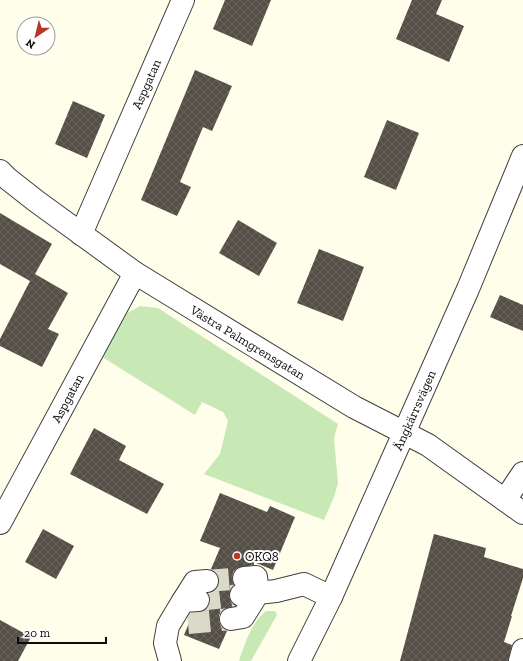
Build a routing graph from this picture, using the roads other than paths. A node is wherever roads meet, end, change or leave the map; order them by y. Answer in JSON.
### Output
{"nodes":[{"id":1,"x":183,"y":0,"type":"edge"},
{"id":2,"x":523,"y":156,"type":"edge"},
{"id":3,"x":0,"y":170,"type":"edge"},
{"id":4,"x":80,"y":234,"type":"junction"},
{"id":5,"x":135,"y":273,"type":"junction"},
{"id":6,"x":403,"y":433,"type":"junction"},
{"id":7,"x":523,"y":473,"type":"edge"},
{"id":8,"x":505,"y":500,"type":"junction"},
{"id":9,"x":523,"y":513,"type":"edge"},
{"id":10,"x":0,"y":523,"type":"edge"},
{"id":11,"x":196,"y":594,"type":"dead end"},
{"id":12,"x":331,"y":597,"type":"junction"},
{"id":13,"x":231,"y":619,"type":"tunnel mouth"},
{"id":14,"x":523,"y":650,"type":"edge"},
{"id":15,"x":170,"y":661,"type":"edge"},
{"id":16,"x":299,"y":661,"type":"edge"},
{"id":17,"x":520,"y":661,"type":"edge"}],
"edges":[{"from":1,"to":4,"type":"street","name":"Aspgatan"},
{"from":2,"to":6,"type":"street","name":"Ängkärrsvägen"},
{"from":3,"to":4,"type":"street","name":"Västra Palmgrensgatan"},
{"from":4,"to":5,"type":"street","name":"Västra Palmgrensgatan"},
{"from":5,"to":6,"type":"street","name":"Västra Palmgrensgatan"},
{"from":5,"to":10,"type":"street","name":"Aspgatan"},
{"from":6,"to":8,"type":"street","name":"Västra Palmgrensgatan"},
{"from":6,"to":12,"type":"street","name":"Ängkärrsvägen"},
{"from":7,"to":8,"type":"street"},
{"from":8,"to":9,"type":"street","name":"Västra Palmgrensgatan"},
{"from":11,"to":15,"type":"street"},
{"from":12,"to":13,"type":"street"},
{"from":12,"to":16,"type":"street","name":"Ängkärrsvägen"},
{"from":14,"to":17,"type":"street"}]}
